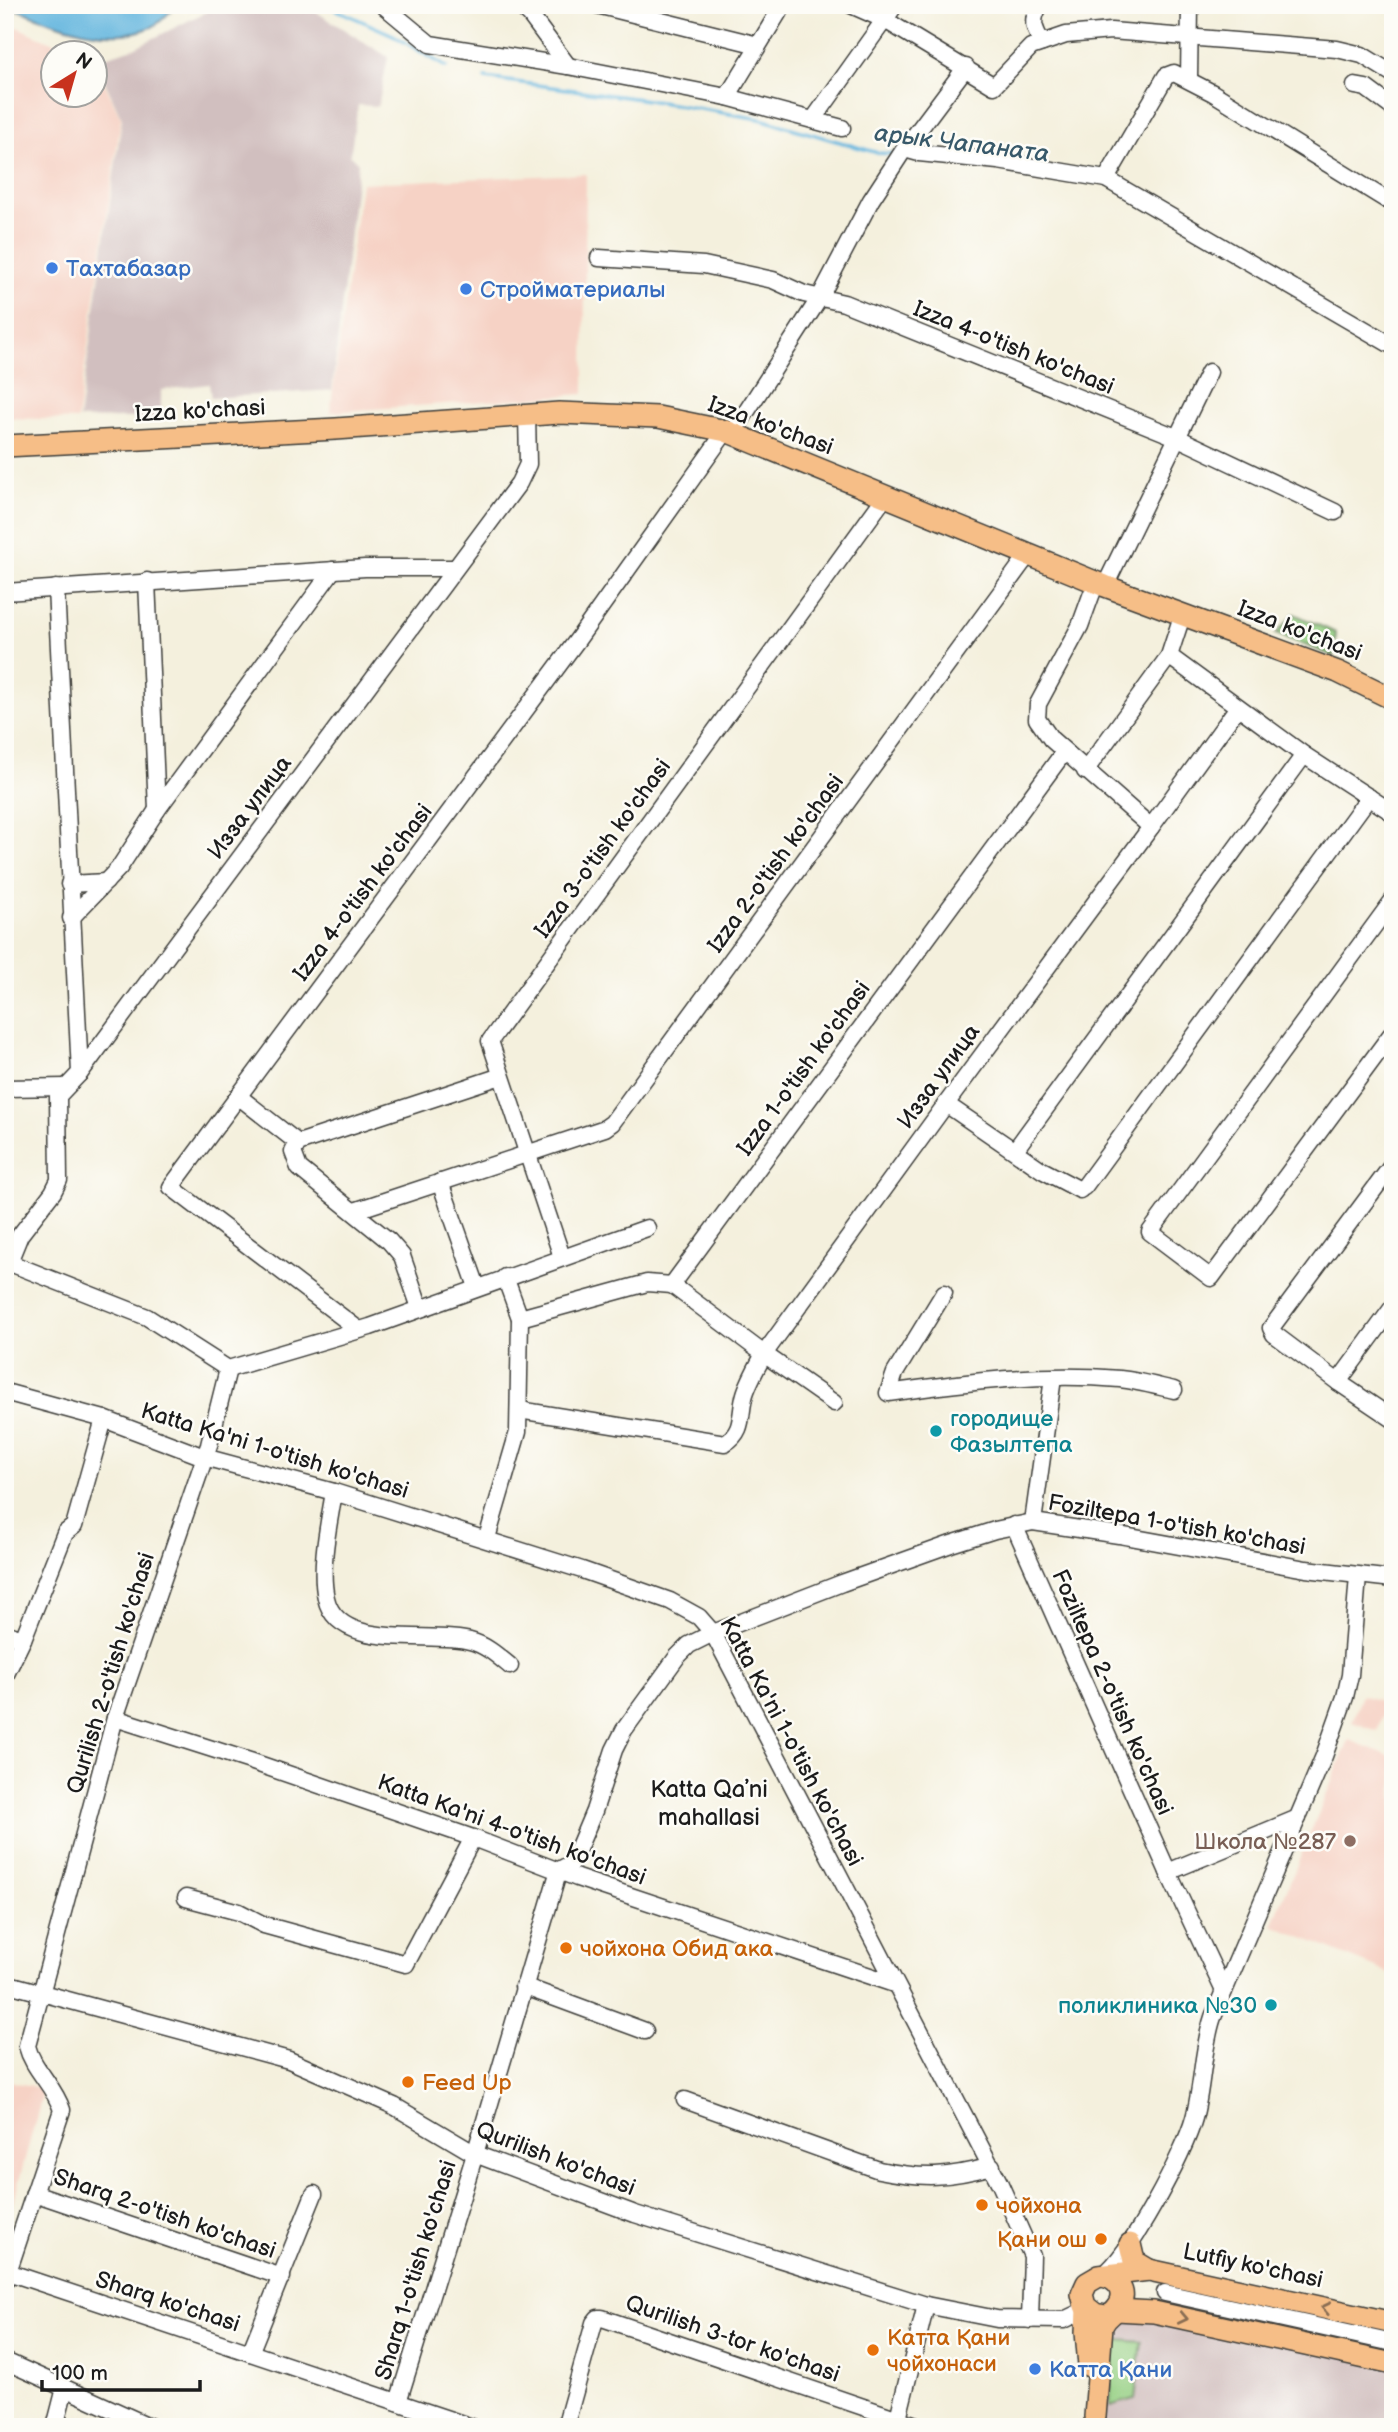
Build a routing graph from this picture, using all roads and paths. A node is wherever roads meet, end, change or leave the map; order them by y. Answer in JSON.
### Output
{"nodes":[{"id":1,"x":383,"y":5,"type":"edge"},
{"id":2,"x":597,"y":5,"type":"edge"},
{"id":3,"x":783,"y":5,"type":"edge"},
{"id":4,"x":851,"y":5,"type":"edge"},
{"id":5,"x":895,"y":5,"type":"edge"},
{"id":6,"x":1040,"y":5,"type":"edge"},
{"id":7,"x":1190,"y":5,"type":"edge"},
{"id":8,"x":526,"y":9,"type":"edge"},
{"id":9,"x":885,"y":20,"type":"junction"},
{"id":10,"x":1189,"y":38,"type":"junction"},
{"id":11,"x":1042,"y":43,"type":"junction"},
{"id":12,"x":758,"y":45,"type":"junction"},
{"id":13,"x":568,"y":65,"type":"junction"},
{"id":14,"x":966,"y":67,"type":"junction"},
{"id":15,"x":1393,"y":74,"type":"edge"},
{"id":16,"x":1189,"y":79,"type":"junction"},
{"id":17,"x":1355,"y":86,"type":"dead end"},
{"id":18,"x":727,"y":97,"type":"junction"},
{"id":19,"x":1393,"y":108,"type":"edge"},
{"id":20,"x":813,"y":120,"type":"junction"},
{"id":21,"x":842,"y":128,"type":"dead end"},
{"id":22,"x":901,"y":155,"type":"junction"},
{"id":23,"x":1106,"y":179,"type":"junction"},
{"id":24,"x":1393,"y":204,"type":"edge"},
{"id":25,"x":599,"y":258,"type":"dead end"},
{"id":26,"x":819,"y":299,"type":"junction"},
{"id":27,"x":1393,"y":346,"type":"edge"},
{"id":28,"x":1209,"y":372,"type":"dead end"},
{"id":29,"x":527,"y":414,"type":"junction"},
{"id":30,"x":729,"y":433,"type":"junction"},
{"id":31,"x":1176,"y":437,"type":"junction"},
{"id":32,"x":5,"y":446,"type":"edge"},
{"id":33,"x":885,"y":497,"type":"junction"},
{"id":34,"x":1335,"y":512,"type":"dead end"},
{"id":35,"x":1028,"y":555,"type":"junction"},
{"id":36,"x":455,"y":568,"type":"junction"},
{"id":37,"x":333,"y":570,"type":"junction"},
{"id":38,"x":147,"y":581,"type":"junction"},
{"id":39,"x":1100,"y":584,"type":"junction"},
{"id":40,"x":56,"y":588,"type":"junction"},
{"id":41,"x":5,"y":592,"type":"edge"},
{"id":42,"x":1183,"y":613,"type":"junction"},
{"id":43,"x":1169,"y":656,"type":"junction"},
{"id":44,"x":1393,"y":699,"type":"edge"},
{"id":45,"x":1238,"y":707,"type":"junction"},
{"id":46,"x":1064,"y":752,"type":"junction"},
{"id":47,"x":1304,"y":755,"type":"junction"},
{"id":48,"x":1085,"y":771,"type":"junction"},
{"id":49,"x":1369,"y":797,"type":"junction"},
{"id":50,"x":157,"y":810,"type":"junction"},
{"id":51,"x":1393,"y":813,"type":"edge"},
{"id":52,"x":1151,"y":827,"type":"junction"},
{"id":53,"x":106,"y":882,"type":"junction"},
{"id":54,"x":69,"y":884,"type":"junction"},
{"id":55,"x":1393,"y":900,"type":"edge"},
{"id":56,"x":71,"y":918,"type":"junction"},
{"id":57,"x":1393,"y":1032,"type":"edge"},
{"id":58,"x":80,"y":1073,"type":"junction"},
{"id":59,"x":501,"y":1076,"type":"junction"},
{"id":60,"x":66,"y":1087,"type":"junction"},
{"id":61,"x":5,"y":1088,"type":"edge"},
{"id":62,"x":238,"y":1096,"type":"junction"},
{"id":63,"x":946,"y":1104,"type":"junction"},
{"id":64,"x":298,"y":1143,"type":"junction"},
{"id":65,"x":1015,"y":1150,"type":"junction"},
{"id":66,"x":527,"y":1156,"type":"junction"},
{"id":67,"x":1393,"y":1164,"type":"edge"},
{"id":68,"x":440,"y":1182,"type":"junction"},
{"id":69,"x":354,"y":1211,"type":"junction"},
{"id":70,"x":647,"y":1228,"type":"dead end"},
{"id":71,"x":562,"y":1257,"type":"junction"},
{"id":72,"x":7,"y":1261,"type":"edge"},
{"id":73,"x":505,"y":1277,"type":"junction"},
{"id":74,"x":672,"y":1285,"type":"junction"},
{"id":75,"x":477,"y":1287,"type":"junction"},
{"id":76,"x":944,"y":1293,"type":"dead end"},
{"id":77,"x":1393,"y":1307,"type":"edge"},
{"id":78,"x":420,"y":1308,"type":"junction"},
{"id":79,"x":520,"y":1318,"type":"junction"},
{"id":80,"x":359,"y":1330,"type":"junction"},
{"id":81,"x":764,"y":1354,"type":"junction"},
{"id":82,"x":228,"y":1369,"type":"junction"},
{"id":83,"x":1053,"y":1378,"type":"junction"},
{"id":84,"x":1338,"y":1382,"type":"junction"},
{"id":85,"x":1174,"y":1390,"type":"dead end"},
{"id":86,"x":5,"y":1392,"type":"edge"},
{"id":87,"x":834,"y":1403,"type":"dead end"},
{"id":88,"x":519,"y":1409,"type":"junction"},
{"id":89,"x":104,"y":1419,"type":"junction"},
{"id":90,"x":1393,"y":1419,"type":"edge"},
{"id":91,"x":204,"y":1457,"type":"junction"},
{"id":92,"x":334,"y":1492,"type":"junction"},
{"id":93,"x":1033,"y":1522,"type":"junction"},
{"id":94,"x":1014,"y":1525,"type":"junction"},
{"id":95,"x":487,"y":1538,"type":"junction"},
{"id":96,"x":1358,"y":1576,"type":"junction"},
{"id":97,"x":1393,"y":1579,"type":"edge"},
{"id":98,"x":5,"y":1633,"type":"edge"},
{"id":99,"x":713,"y":1633,"type":"junction"},
{"id":100,"x":23,"y":1639,"type":"junction"},
{"id":101,"x":510,"y":1666,"type":"dead end"},
{"id":102,"x":5,"y":1676,"type":"edge"},
{"id":103,"x":115,"y":1718,"type":"junction"},
{"id":104,"x":1298,"y":1818,"type":"junction"},
{"id":105,"x":473,"y":1838,"type":"junction"},
{"id":106,"x":559,"y":1870,"type":"junction"},
{"id":107,"x":1168,"y":1872,"type":"junction"},
{"id":108,"x":186,"y":1898,"type":"dead end"},
{"id":109,"x":5,"y":1983,"type":"edge"},
{"id":110,"x":894,"y":1984,"type":"junction"},
{"id":111,"x":523,"y":1986,"type":"junction"},
{"id":112,"x":1224,"y":1991,"type":"junction"},
{"id":113,"x":42,"y":1993,"type":"junction"},
{"id":114,"x":645,"y":2031,"type":"dead end"},
{"id":115,"x":685,"y":2100,"type":"dead end"},
{"id":116,"x":475,"y":2154,"type":"junction"},
{"id":117,"x":992,"y":2166,"type":"junction"},
{"id":118,"x":33,"y":2193,"type":"junction"},
{"id":119,"x":314,"y":2194,"type":"dead end"},
{"id":120,"x":1130,"y":2244,"type":"junction"},
{"id":121,"x":1149,"y":2270,"type":"junction"},
{"id":122,"x":7,"y":2276,"type":"edge"},
{"id":123,"x":1102,"y":2276,"type":"junction"},
{"id":124,"x":282,"y":2277,"type":"junction"},
{"id":125,"x":1165,"y":2293,"type":"dead end"},
{"id":126,"x":1111,"y":2300,"type":"junction"},
{"id":127,"x":926,"y":2305,"type":"junction"},
{"id":128,"x":1030,"y":2320,"type":"junction"},
{"id":129,"x":1064,"y":2320,"type":"junction"},
{"id":130,"x":1393,"y":2323,"type":"edge"},
{"id":131,"x":1086,"y":2332,"type":"junction"},
{"id":132,"x":1393,"y":2343,"type":"edge"},
{"id":133,"x":250,"y":2353,"type":"junction"},
{"id":134,"x":5,"y":2361,"type":"edge"},
{"id":135,"x":1393,"y":2364,"type":"edge"},
{"id":136,"x":65,"y":2388,"type":"junction"},
{"id":137,"x":398,"y":2402,"type":"junction"},
{"id":138,"x":898,"y":2418,"type":"junction"},
{"id":139,"x":1095,"y":2422,"type":"edge"},
{"id":140,"x":55,"y":2427,"type":"edge"},
{"id":141,"x":151,"y":2427,"type":"edge"},
{"id":142,"x":472,"y":2427,"type":"edge"},
{"id":143,"x":565,"y":2427,"type":"edge"},
{"id":144,"x":922,"y":2427,"type":"edge"}],
"edges":[{"from":1,"to":13,"type":"street"},
{"from":2,"to":12,"type":"street"},
{"from":3,"to":12,"type":"street"},
{"from":4,"to":9,"type":"street"},
{"from":5,"to":9,"type":"street"},
{"from":6,"to":11,"type":"street"},
{"from":7,"to":10,"type":"street"},
{"from":8,"to":13,"type":"street"},
{"from":9,"to":14,"type":"street"},
{"from":9,"to":20,"type":"street"},
{"from":10,"to":11,"type":"street"},
{"from":10,"to":15,"type":"street"},
{"from":10,"to":16,"type":"street"},
{"from":11,"to":14,"type":"street"},
{"from":12,"to":18,"type":"street"},
{"from":13,"to":18,"type":"street"},
{"from":14,"to":22,"type":"street"},
{"from":16,"to":23,"type":"street"},
{"from":16,"to":24,"type":"street"},
{"from":17,"to":19,"type":"street"},
{"from":18,"to":20,"type":"street"},
{"from":20,"to":21,"type":"street"},
{"from":22,"to":23,"type":"street"},
{"from":22,"to":26,"type":"street"},
{"from":23,"to":27,"type":"street"},
{"from":25,"to":26,"type":"street"},
{"from":26,"to":30,"type":"street","name":"Izza 4-o'tish ko'chasi"},
{"from":26,"to":31,"type":"street","name":"Izza 4-o'tish ko'chasi"},
{"from":28,"to":31,"type":"street"},
{"from":29,"to":30,"type":"main road","name":"Izza ko'chasi"},
{"from":29,"to":32,"type":"main road","name":"Izza ko'chasi"},
{"from":29,"to":36,"type":"street","name":"Изза улица"},
{"from":30,"to":33,"type":"main road","name":"Izza ko'chasi"},
{"from":30,"to":62,"type":"street","name":"Izza 4-o'tish ko'chasi"},
{"from":31,"to":34,"type":"street","name":"Izza 4-o'tish ko'chasi"},
{"from":31,"to":39,"type":"street"},
{"from":33,"to":35,"type":"main road","name":"Izza ko'chasi"},
{"from":33,"to":59,"type":"street","name":"Izza 3-o'tish ko'chasi"},
{"from":35,"to":39,"type":"main road","name":"Izza ko'chasi"},
{"from":35,"to":66,"type":"street","name":"Izza 2-o'tish ko'chasi"},
{"from":36,"to":37,"type":"street"},
{"from":36,"to":58,"type":"street","name":"Изза улица"},
{"from":37,"to":38,"type":"street"},
{"from":37,"to":50,"type":"street"},
{"from":38,"to":40,"type":"street"},
{"from":38,"to":50,"type":"street"},
{"from":39,"to":42,"type":"main road","name":"Izza ko'chasi"},
{"from":39,"to":46,"type":"street"},
{"from":40,"to":41,"type":"street"},
{"from":40,"to":54,"type":"street"},
{"from":42,"to":43,"type":"street"},
{"from":42,"to":44,"type":"main road","name":"Izza ko'chasi"},
{"from":43,"to":45,"type":"street"},
{"from":43,"to":48,"type":"street"},
{"from":45,"to":47,"type":"street"},
{"from":45,"to":52,"type":"street","name":"Изза улица"},
{"from":46,"to":48,"type":"street"},
{"from":46,"to":74,"type":"street","name":"Izza 1-o'tish ko'chasi"},
{"from":47,"to":49,"type":"street"},
{"from":47,"to":65,"type":"street"},
{"from":48,"to":52,"type":"street"},
{"from":49,"to":51,"type":"street"},
{"from":49,"to":65,"type":"street"},
{"from":50,"to":53,"type":"street"},
{"from":52,"to":63,"type":"street","name":"Изза улица"},
{"from":53,"to":54,"type":"street"},
{"from":53,"to":56,"type":"street"},
{"from":54,"to":56,"type":"street"},
{"from":55,"to":57,"type":"street"},
{"from":56,"to":58,"type":"street"},
{"from":58,"to":60,"type":"street","name":"Изза улица"},
{"from":59,"to":64,"type":"street"},
{"from":59,"to":66,"type":"street","name":"Izza 3-o'tish ko'chasi"},
{"from":60,"to":61,"type":"street"},
{"from":60,"to":72,"type":"street"},
{"from":62,"to":64,"type":"street"},
{"from":62,"to":80,"type":"street","name":"Izza 4-o'tish ko'chasi"},
{"from":63,"to":65,"type":"street"},
{"from":63,"to":81,"type":"street","name":"Изза улица"},
{"from":64,"to":69,"type":"street"},
{"from":66,"to":68,"type":"street","name":"Izza 2-o'tish ko'chasi"},
{"from":66,"to":71,"type":"street","name":"Izza 3-o'tish ko'chasi"},
{"from":67,"to":84,"type":"street"},
{"from":68,"to":69,"type":"street","name":"Izza 2-o'tish ko'chasi"},
{"from":68,"to":75,"type":"street"},
{"from":69,"to":78,"type":"street"},
{"from":70,"to":71,"type":"street"},
{"from":71,"to":73,"type":"street"},
{"from":72,"to":82,"type":"street"},
{"from":73,"to":75,"type":"street"},
{"from":73,"to":79,"type":"street"},
{"from":74,"to":79,"type":"street"},
{"from":74,"to":81,"type":"street"},
{"from":75,"to":78,"type":"street"},
{"from":76,"to":83,"type":"street"},
{"from":77,"to":84,"type":"street"},
{"from":78,"to":80,"type":"street"},
{"from":79,"to":88,"type":"street"},
{"from":80,"to":82,"type":"street"},
{"from":81,"to":87,"type":"street"},
{"from":81,"to":88,"type":"street","name":"Изза улица"},
{"from":82,"to":91,"type":"street","name":"Qurilish 2-o'tish ko'chasi"},
{"from":83,"to":85,"type":"street"},
{"from":83,"to":93,"type":"street"},
{"from":84,"to":90,"type":"street"},
{"from":86,"to":89,"type":"street","name":"Katta Ka'ni 1-o'tish ko'chasi"},
{"from":88,"to":95,"type":"street"},
{"from":89,"to":91,"type":"street","name":"Katta Ka'ni 1-o'tish ko'chasi"},
{"from":89,"to":100,"type":"street"},
{"from":91,"to":92,"type":"street","name":"Katta Ka'ni 1-o'tish ko'chasi"},
{"from":91,"to":103,"type":"street","name":"Qurilish 2-o'tish ko'chasi"},
{"from":92,"to":95,"type":"street","name":"Katta Ka'ni 1-o'tish ko'chasi"},
{"from":92,"to":101,"type":"street"},
{"from":93,"to":94,"type":"street","name":"Foziltepa 1-o'tish ko'chasi"},
{"from":93,"to":96,"type":"street","name":"Foziltepa 1-o'tish ko'chasi"},
{"from":94,"to":99,"type":"street","name":"Foziltepa 1-o'tish ko'chasi"},
{"from":94,"to":107,"type":"street","name":"Foziltepa 2-o'tish ko'chasi"},
{"from":95,"to":99,"type":"street","name":"Katta Ka'ni 1-o'tish ko'chasi"},
{"from":96,"to":97,"type":"street","name":"Foziltepa 1-o'tish ko'chasi"},
{"from":96,"to":104,"type":"street"},
{"from":98,"to":100,"type":"street"},
{"from":99,"to":106,"type":"street","name":"Foziltepa 1-o'tish ko'chasi"},
{"from":99,"to":110,"type":"street","name":"Katta Ka'ni 1-o'tish ko'chasi"},
{"from":100,"to":102,"type":"street"},
{"from":103,"to":105,"type":"street","name":"Katta Ka'ni 4-o'tish ko'chasi"},
{"from":103,"to":113,"type":"street","name":"Qurilish 2-o'tish ko'chasi"},
{"from":104,"to":107,"type":"street"},
{"from":104,"to":112,"type":"street"},
{"from":105,"to":106,"type":"street","name":"Katta Ka'ni 4-o'tish ko'chasi"},
{"from":105,"to":108,"type":"street"},
{"from":106,"to":110,"type":"street","name":"Katta Ka'ni 4-o'tish ko'chasi"},
{"from":106,"to":111,"type":"street","name":"Sharq 1-o'tish ko'chasi"},
{"from":107,"to":112,"type":"street","name":"Foziltepa 2-o'tish ko'chasi"},
{"from":109,"to":113,"type":"street","name":"Qurilish ko'chasi"},
{"from":110,"to":117,"type":"street","name":"Katta Ka'ni 1-o'tish ko'chasi"},
{"from":111,"to":114,"type":"street"},
{"from":111,"to":116,"type":"street","name":"Sharq 1-o'tish ko'chasi"},
{"from":112,"to":120,"type":"street"},
{"from":113,"to":116,"type":"street","name":"Qurilish ko'chasi"},
{"from":113,"to":118,"type":"street","name":"Qurilish 2-o'tish ko'chasi"},
{"from":115,"to":117,"type":"street"},
{"from":116,"to":127,"type":"street","name":"Qurilish ko'chasi"},
{"from":116,"to":137,"type":"street","name":"Sharq 1-o'tish ko'chasi"},
{"from":117,"to":128,"type":"street","name":"Katta Ka'ni 1-o'tish ko'chasi"},
{"from":118,"to":122,"type":"street","name":"Qurilish 2-o'tish ko'chasi"},
{"from":118,"to":124,"type":"street","name":"Sharq 2-o'tish ko'chasi"},
{"from":119,"to":124,"type":"street","name":"Sharq 2-o'tish ko'chasi"},
{"from":120,"to":121,"type":"main road"},
{"from":120,"to":123,"type":"street"},
{"from":120,"to":126,"type":"street"},
{"from":121,"to":126,"type":"main road","name":"Lutfiy ko'chasi"},
{"from":130,"to":121,"type":"main road","name":"Lutfiy ko'chasi","one_way":true},
{"from":122,"to":133,"type":"street","name":"Sharq ko'chasi"},
{"from":123,"to":126,"type":"main road","name":"Lutfiy ko'chasi"},
{"from":123,"to":126,"type":"main road"},
{"from":124,"to":133,"type":"street","name":"Sharq 2-o'tish ko'chasi"},
{"from":125,"to":132,"type":"street"},
{"from":126,"to":129,"type":"street","name":"Qurilish ko'chasi"},
{"from":126,"to":131,"type":"main road"},
{"from":126,"to":135,"type":"main road","name":"Lutfiy ko'chasi","one_way":true},
{"from":126,"to":139,"type":"main road"},
{"from":127,"to":128,"type":"street","name":"Qurilish ko'chasi"},
{"from":127,"to":138,"type":"street"},
{"from":128,"to":129,"type":"street","name":"Qurilish ko'chasi"},
{"from":129,"to":131,"type":"street","name":"Qurilish ko'chasi"},
{"from":131,"to":139,"type":"main road"},
{"from":133,"to":137,"type":"street","name":"Sharq ko'chasi"},
{"from":134,"to":136,"type":"street"},
{"from":136,"to":140,"type":"street"},
{"from":136,"to":141,"type":"street"},
{"from":137,"to":142,"type":"street","name":"Sharq ko'chasi"},
{"from":138,"to":143,"type":"street","name":"Qurilish 3-tor ko'chasi"},
{"from":138,"to":144,"type":"street","name":"Qurilish 3-tor ko'chasi"}]}
